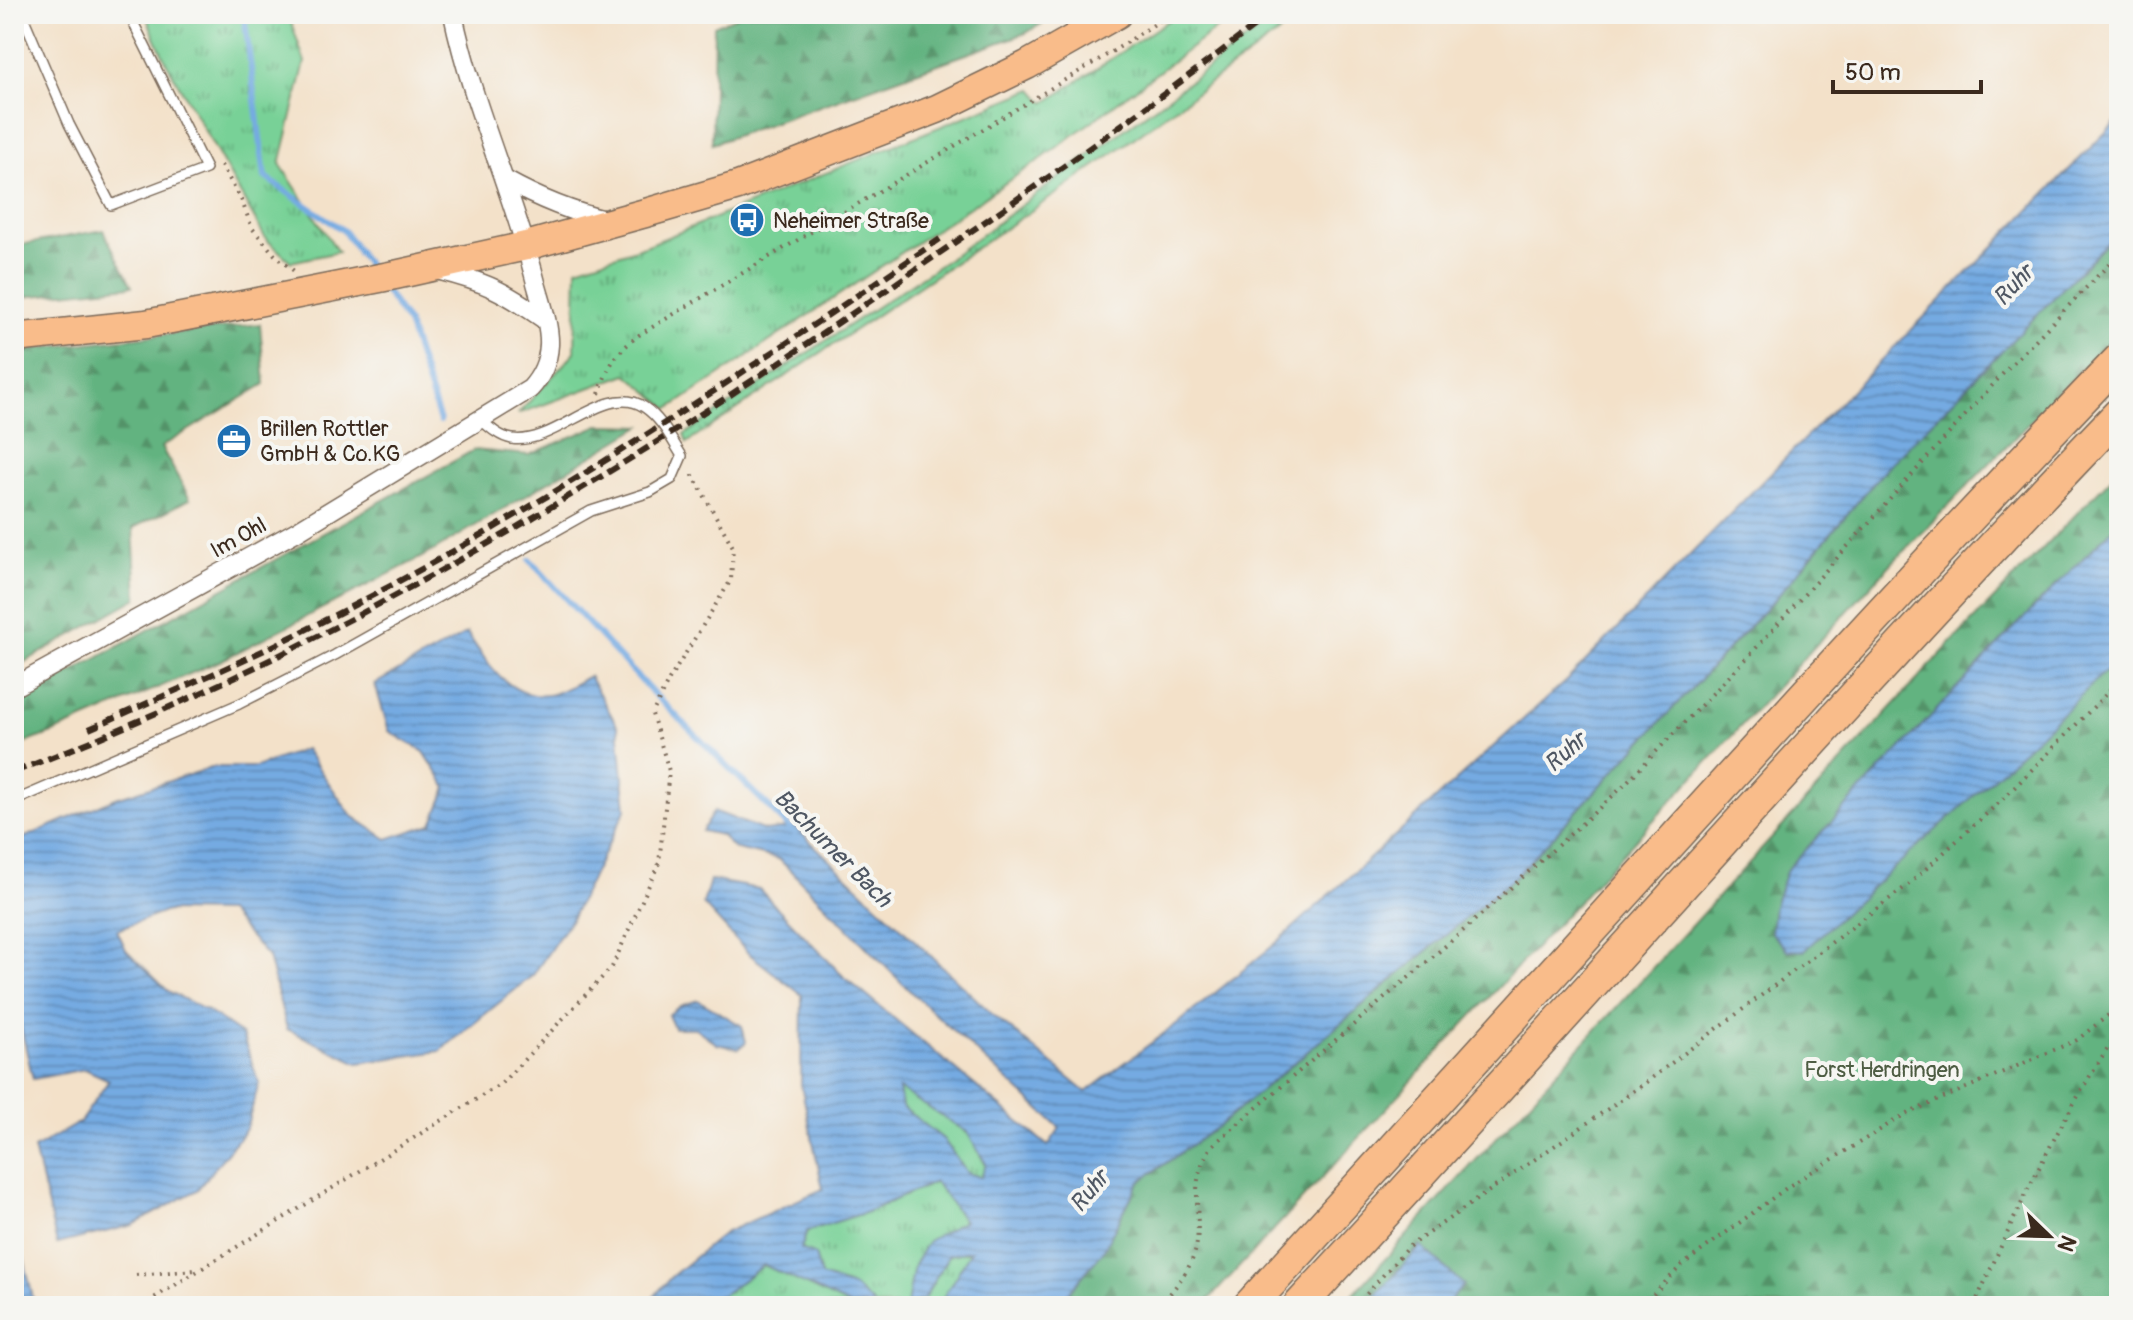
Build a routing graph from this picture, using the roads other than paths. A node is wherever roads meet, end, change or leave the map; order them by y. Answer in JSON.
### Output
{"nodes":[{"id":1,"x":22,"y":14,"type":"edge"},
{"id":2,"x":129,"y":14,"type":"edge"},
{"id":3,"x":453,"y":14,"type":"edge"},
{"id":4,"x":1117,"y":14,"type":"edge"},
{"id":5,"x":505,"y":180,"type":"junction"},
{"id":6,"x":614,"y":222,"type":"junction"},
{"id":7,"x":526,"y":246,"type":"junction"},
{"id":8,"x":429,"y":268,"type":"junction"},
{"id":9,"x":545,"y":320,"type":"junction"},
{"id":10,"x":14,"y":338,"type":"edge"},
{"id":11,"x":2119,"y":360,"type":"edge"},
{"id":12,"x":2119,"y":414,"type":"edge"},
{"id":13,"x":481,"y":420,"type":"junction"},
{"id":14,"x":14,"y":687,"type":"edge"},
{"id":15,"x":14,"y":801,"type":"edge"},
{"id":16,"x":1249,"y":1306,"type":"edge"},
{"id":17,"x":1299,"y":1306,"type":"edge"}],
"edges":[{"from":1,"to":2,"type":"lane"},
{"from":3,"to":5,"type":"street"},
{"from":4,"to":6,"type":"main road"},
{"from":5,"to":6,"type":"street"},
{"from":5,"to":7,"type":"street"},
{"from":6,"to":7,"type":"main road"},
{"from":7,"to":8,"type":"main road"},
{"from":7,"to":9,"type":"street"},
{"from":8,"to":9,"type":"street"},
{"from":8,"to":10,"type":"main road"},
{"from":9,"to":13,"type":"street"},
{"from":11,"to":16,"type":"highway"},
{"from":12,"to":17,"type":"highway"},
{"from":13,"to":14,"type":"street","name":"Im Ohl"},
{"from":13,"to":15,"type":"lane"}]}
